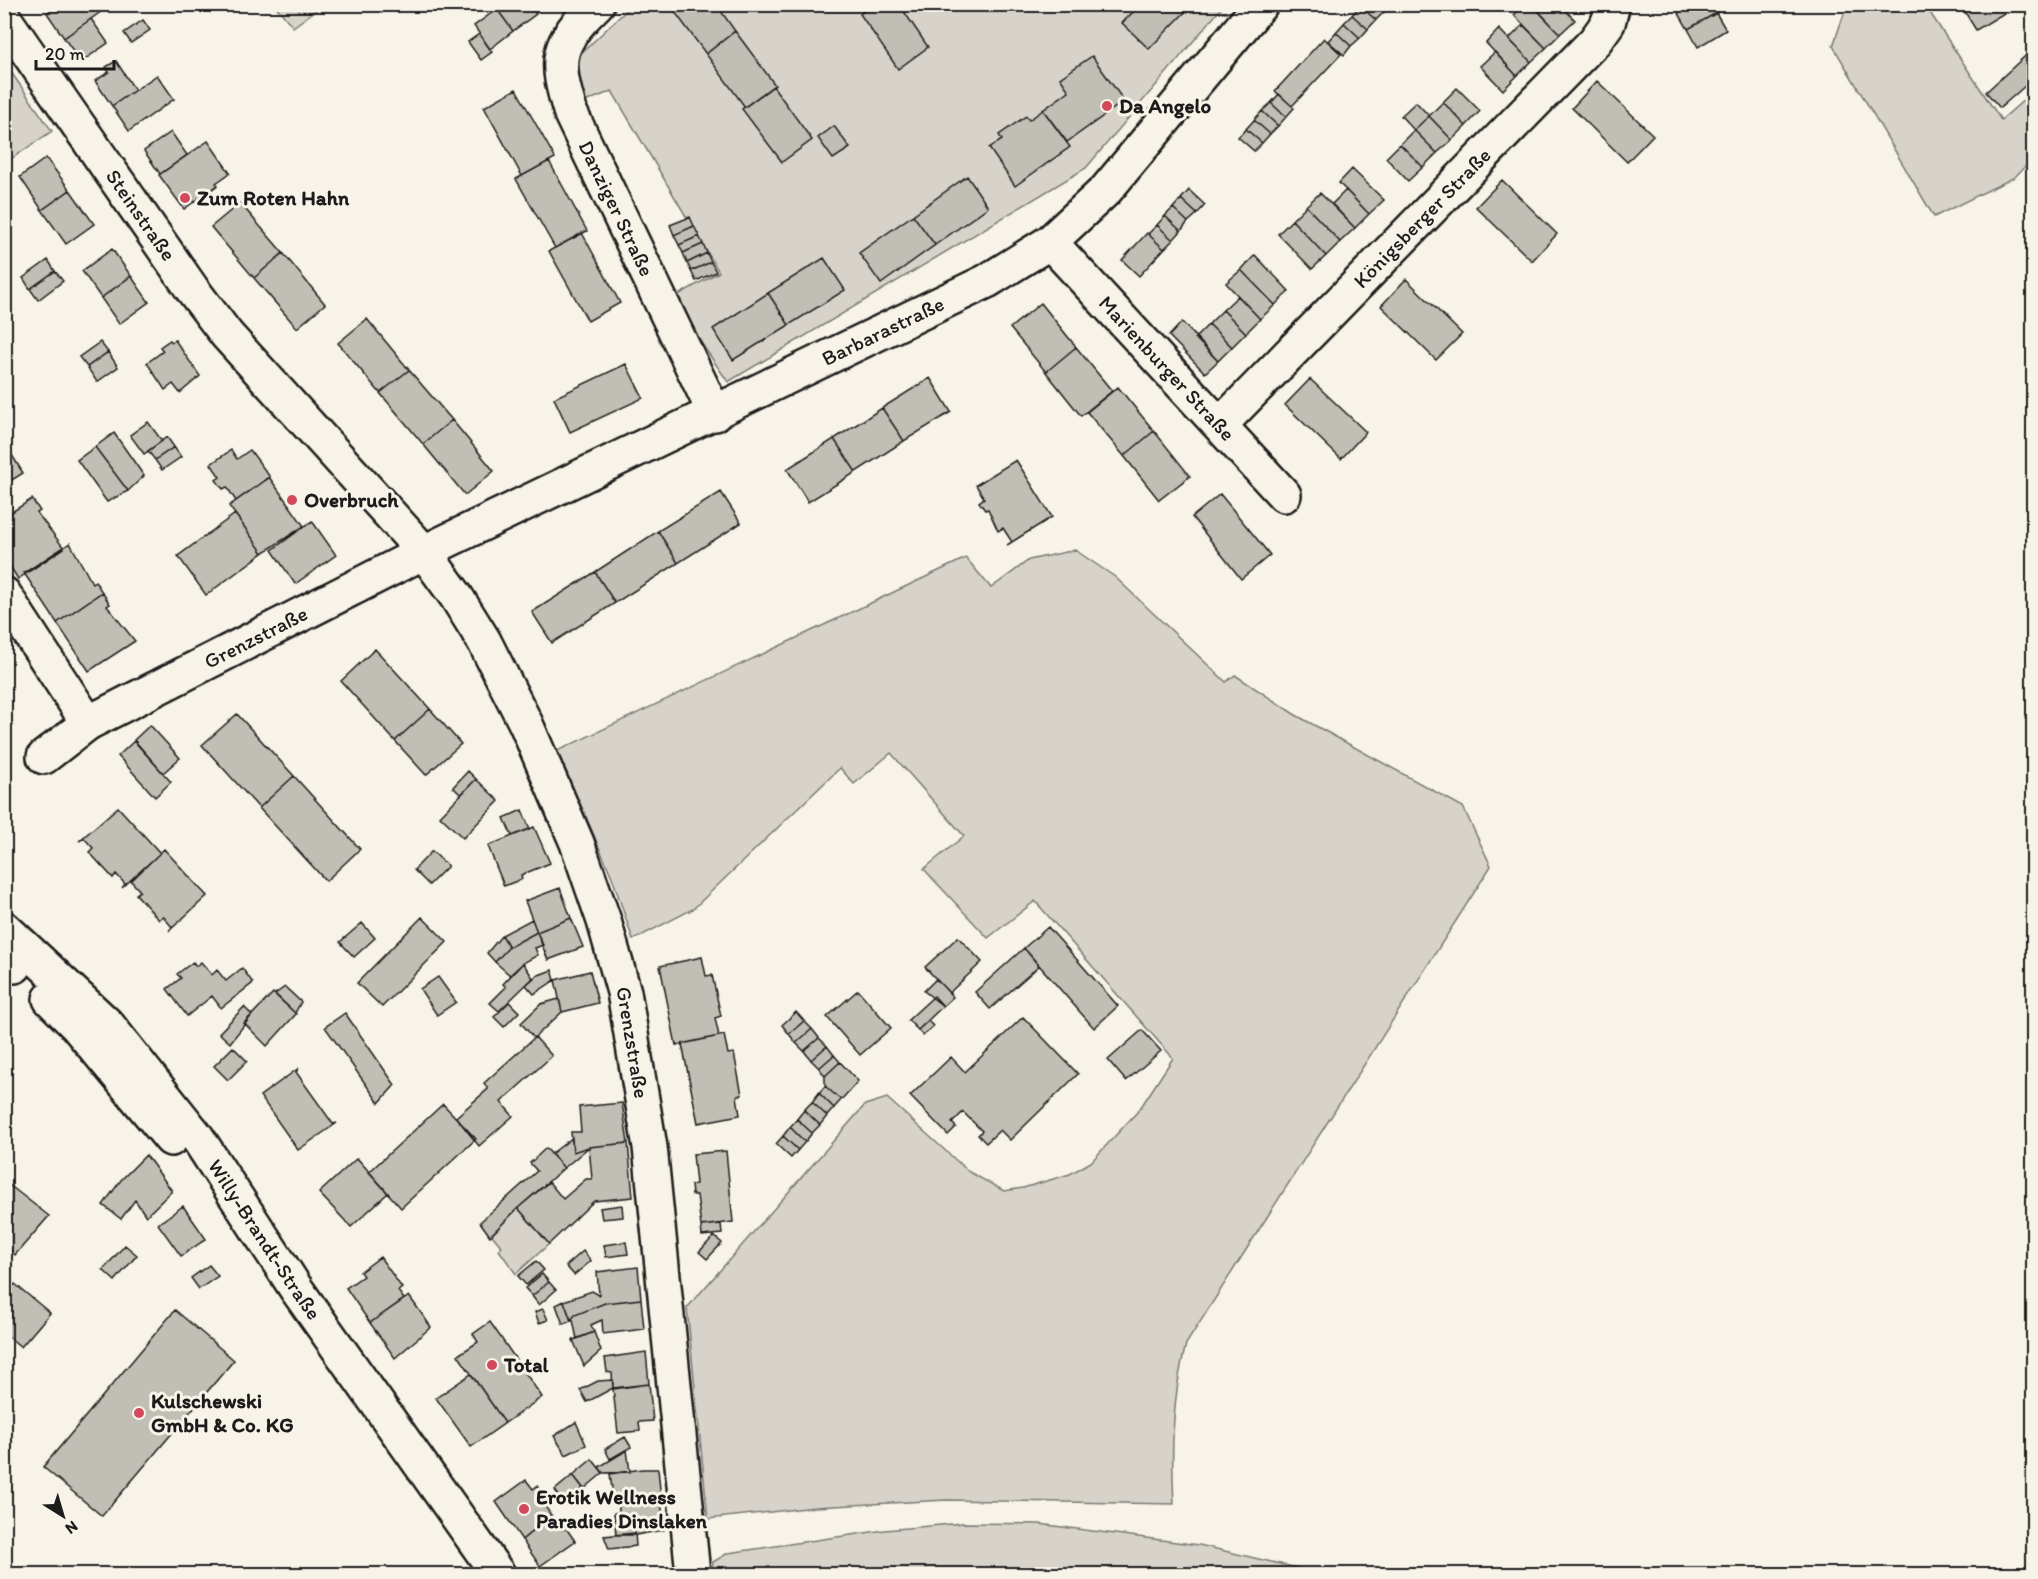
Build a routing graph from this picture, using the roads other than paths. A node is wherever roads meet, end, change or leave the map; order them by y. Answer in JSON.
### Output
{"nodes":[{"id":1,"x":597,"y":4,"type":"edge"},
{"id":2,"x":1261,"y":4,"type":"edge"},
{"id":3,"x":1613,"y":4,"type":"edge"},
{"id":4,"x":4,"y":18,"type":"edge"},
{"id":5,"x":1050,"y":242,"type":"junction"},
{"id":6,"x":288,"y":403,"type":"joint"},
{"id":7,"x":715,"y":414,"type":"junction"},
{"id":8,"x":1221,"y":424,"type":"junction"},
{"id":9,"x":1284,"y":495,"type":"dead end"},
{"id":10,"x":424,"y":552,"type":"junction"},
{"id":11,"x":4,"y":594,"type":"edge"},
{"id":12,"x":88,"y":723,"type":"junction"},
{"id":13,"x":44,"y":757,"type":"dead end"},
{"id":14,"x":4,"y":928,"type":"edge"},
{"id":15,"x":8,"y":962,"type":"edge"},
{"id":16,"x":297,"y":1290,"type":"junction"},
{"id":17,"x":498,"y":1575,"type":"edge"},
{"id":18,"x":693,"y":1575,"type":"edge"}],
"edges":[{"from":1,"to":7,"type":"street","name":"Danziger Straße"},
{"from":2,"to":5,"type":"street","name":"Barbarastraße"},
{"from":3,"to":8,"type":"street","name":"Königsberger Straße"},
{"from":4,"to":6,"type":"street","name":"Steinstraße"},
{"from":5,"to":7,"type":"street","name":"Barbarastraße"},
{"from":5,"to":8,"type":"street","name":"Marienburger Straße"},
{"from":6,"to":10,"type":"street","name":"Grenzstraße"},
{"from":7,"to":10,"type":"street","name":"Barbarastraße"},
{"from":8,"to":9,"type":"street","name":"Marienburger Straße"},
{"from":10,"to":12,"type":"street","name":"Grenzstraße"},
{"from":10,"to":18,"type":"street","name":"Grenzstraße"},
{"from":11,"to":12,"type":"street"},
{"from":12,"to":13,"type":"street","name":"Grenzstraße"},
{"from":14,"to":16,"type":"street","name":"Willy-Brandt-Straße"},
{"from":15,"to":16,"type":"street"},
{"from":16,"to":17,"type":"street","name":"Willy-Brandt-Straße"}]}
